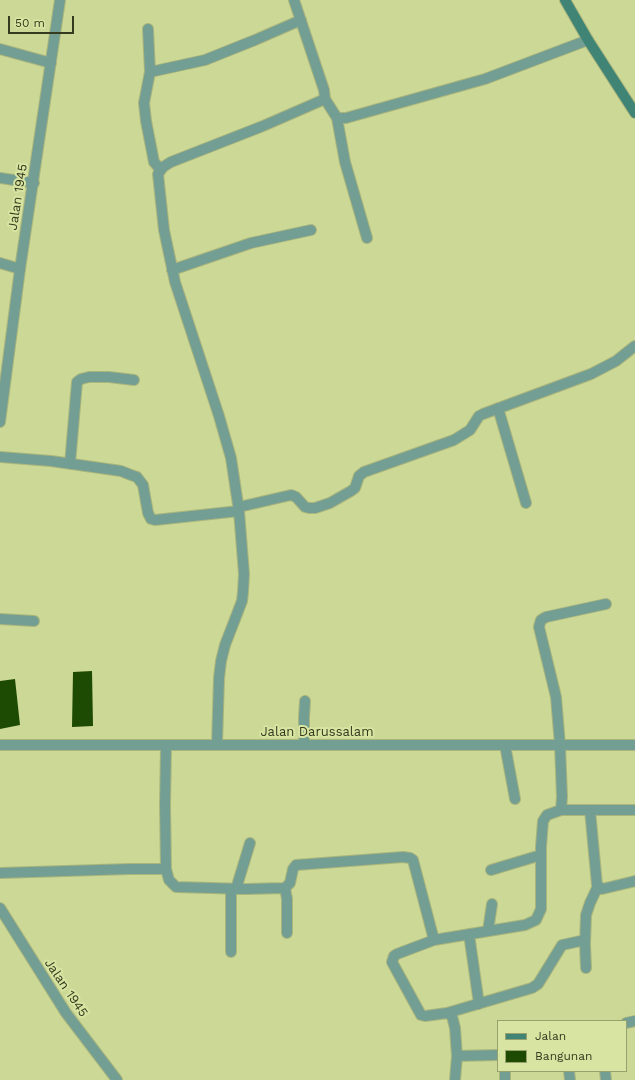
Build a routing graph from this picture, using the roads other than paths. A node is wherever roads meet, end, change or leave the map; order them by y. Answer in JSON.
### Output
{"nodes":[{"id":1,"x":60,"y":0,"type":"edge"},
{"id":2,"x":294,"y":0,"type":"edge"},
{"id":3,"x":565,"y":0,"type":"edge"},
{"id":4,"x":301,"y":20,"type":"junction"},
{"id":5,"x":148,"y":29,"type":"dead end"},
{"id":6,"x":588,"y":40,"type":"junction"},
{"id":7,"x":0,"y":49,"type":"edge"},
{"id":8,"x":51,"y":63,"type":"junction"},
{"id":9,"x":150,"y":72,"type":"junction"},
{"id":10,"x":325,"y":99,"type":"junction"},
{"id":11,"x":635,"y":113,"type":"edge"},
{"id":12,"x":337,"y":118,"type":"junction"},
{"id":13,"x":160,"y":169,"type":"junction"},
{"id":14,"x":0,"y":178,"type":"edge"},
{"id":15,"x":34,"y":183,"type":"junction"},
{"id":16,"x":311,"y":230,"type":"dead end"},
{"id":17,"x":367,"y":238,"type":"dead end"},
{"id":18,"x":0,"y":263,"type":"edge"},
{"id":19,"x":20,"y":269,"type":"junction"},
{"id":20,"x":172,"y":270,"type":"junction"},
{"id":21,"x":635,"y":346,"type":"edge"},
{"id":22,"x":134,"y":380,"type":"dead end"},
{"id":23,"x":498,"y":408,"type":"junction"},
{"id":24,"x":0,"y":422,"type":"edge"},
{"id":25,"x":0,"y":457,"type":"edge"},
{"id":26,"x":70,"y":464,"type":"junction"},
{"id":27,"x":526,"y":503,"type":"dead end"},
{"id":28,"x":239,"y":509,"type":"junction"},
{"id":29,"x":606,"y":604,"type":"dead end"},
{"id":30,"x":0,"y":618,"type":"edge"},
{"id":31,"x":34,"y":621,"type":"dead end"},
{"id":32,"x":305,"y":700,"type":"dead end"},
{"id":33,"x":0,"y":745,"type":"edge"},
{"id":34,"x":216,"y":745,"type":"junction"},
{"id":35,"x":304,"y":745,"type":"junction"},
{"id":36,"x":505,"y":745,"type":"junction"},
{"id":37,"x":560,"y":745,"type":"junction"},
{"id":38,"x":635,"y":745,"type":"edge"},
{"id":39,"x":166,"y":746,"type":"junction"},
{"id":40,"x":515,"y":799,"type":"dead end"},
{"id":41,"x":561,"y":810,"type":"junction"},
{"id":42,"x":590,"y":810,"type":"junction"},
{"id":43,"x":635,"y":810,"type":"edge"},
{"id":44,"x":250,"y":843,"type":"dead end"},
{"id":45,"x":541,"y":855,"type":"junction"},
{"id":46,"x":166,"y":869,"type":"junction"},
{"id":47,"x":490,"y":870,"type":"dead end"},
{"id":48,"x":0,"y":873,"type":"edge"},
{"id":49,"x":635,"y":881,"type":"edge"},
{"id":50,"x":598,"y":886,"type":"junction"},
{"id":51,"x":285,"y":888,"type":"junction"},
{"id":52,"x":233,"y":889,"type":"junction"},
{"id":53,"x":492,"y":904,"type":"dead end"},
{"id":54,"x":0,"y":908,"type":"edge"},
{"id":55,"x":488,"y":931,"type":"junction"},
{"id":56,"x":287,"y":933,"type":"dead end"},
{"id":57,"x":469,"y":934,"type":"junction"},
{"id":58,"x":434,"y":940,"type":"junction"},
{"id":59,"x":585,"y":940,"type":"junction"},
{"id":60,"x":231,"y":952,"type":"dead end"},
{"id":61,"x":586,"y":968,"type":"dead end"},
{"id":62,"x":479,"y":1004,"type":"junction"},
{"id":63,"x":446,"y":1013,"type":"junction"},
{"id":64,"x":497,"y":1055,"type":"edge"},
{"id":65,"x":457,"y":1056,"type":"junction"},
{"id":66,"x":117,"y":1080,"type":"edge"},
{"id":67,"x":455,"y":1080,"type":"edge"}],
"edges":[{"from":1,"to":8,"type":"street","name":"Jalan 1945"},
{"from":2,"to":4,"type":"street"},
{"from":3,"to":6,"type":"main road"},
{"from":4,"to":9,"type":"street"},
{"from":4,"to":10,"type":"street"},
{"from":5,"to":9,"type":"street"},
{"from":6,"to":11,"type":"main road"},
{"from":6,"to":12,"type":"street"},
{"from":7,"to":8,"type":"street"},
{"from":8,"to":15,"type":"street","name":"Jalan 1945"},
{"from":9,"to":13,"type":"street"},
{"from":10,"to":12,"type":"street"},
{"from":10,"to":13,"type":"street"},
{"from":12,"to":17,"type":"street"},
{"from":13,"to":20,"type":"street"},
{"from":14,"to":15,"type":"street"},
{"from":15,"to":19,"type":"street","name":"Jalan 1945"},
{"from":16,"to":20,"type":"street"},
{"from":18,"to":19,"type":"street"},
{"from":19,"to":24,"type":"street","name":"Jalan 1945"},
{"from":20,"to":28,"type":"street"},
{"from":21,"to":23,"type":"street"},
{"from":22,"to":26,"type":"street"},
{"from":23,"to":27,"type":"street"},
{"from":23,"to":28,"type":"street"},
{"from":25,"to":26,"type":"street"},
{"from":26,"to":28,"type":"street"},
{"from":28,"to":34,"type":"street"},
{"from":29,"to":37,"type":"street"},
{"from":30,"to":31,"type":"street"},
{"from":32,"to":35,"type":"street"},
{"from":33,"to":39,"type":"street","name":"Jalan Darussalam"},
{"from":34,"to":35,"type":"street","name":"Jalan Darussalam"},
{"from":34,"to":39,"type":"street","name":"Jalan Darussalam"},
{"from":35,"to":36,"type":"street","name":"Jalan Darussalam"},
{"from":36,"to":37,"type":"street","name":"Jalan Darussalam"},
{"from":36,"to":40,"type":"street"},
{"from":37,"to":38,"type":"street","name":"Jalan Darussalam"},
{"from":37,"to":41,"type":"street"},
{"from":39,"to":46,"type":"street"},
{"from":41,"to":42,"type":"street"},
{"from":41,"to":45,"type":"street"},
{"from":42,"to":43,"type":"street"},
{"from":42,"to":50,"type":"street"},
{"from":44,"to":52,"type":"street"},
{"from":45,"to":47,"type":"street"},
{"from":45,"to":55,"type":"street"},
{"from":46,"to":48,"type":"street"},
{"from":46,"to":52,"type":"street"},
{"from":49,"to":50,"type":"street"},
{"from":50,"to":59,"type":"street"},
{"from":51,"to":52,"type":"street"},
{"from":51,"to":56,"type":"street"},
{"from":51,"to":58,"type":"street"},
{"from":52,"to":60,"type":"street"},
{"from":53,"to":55,"type":"street"},
{"from":54,"to":66,"type":"street","name":"Jalan 1945"},
{"from":55,"to":57,"type":"street"},
{"from":57,"to":58,"type":"street"},
{"from":57,"to":62,"type":"street"},
{"from":58,"to":63,"type":"street"},
{"from":59,"to":61,"type":"street"},
{"from":59,"to":62,"type":"street"},
{"from":62,"to":63,"type":"street"},
{"from":63,"to":65,"type":"street"},
{"from":64,"to":65,"type":"street"},
{"from":65,"to":67,"type":"street"}]}
